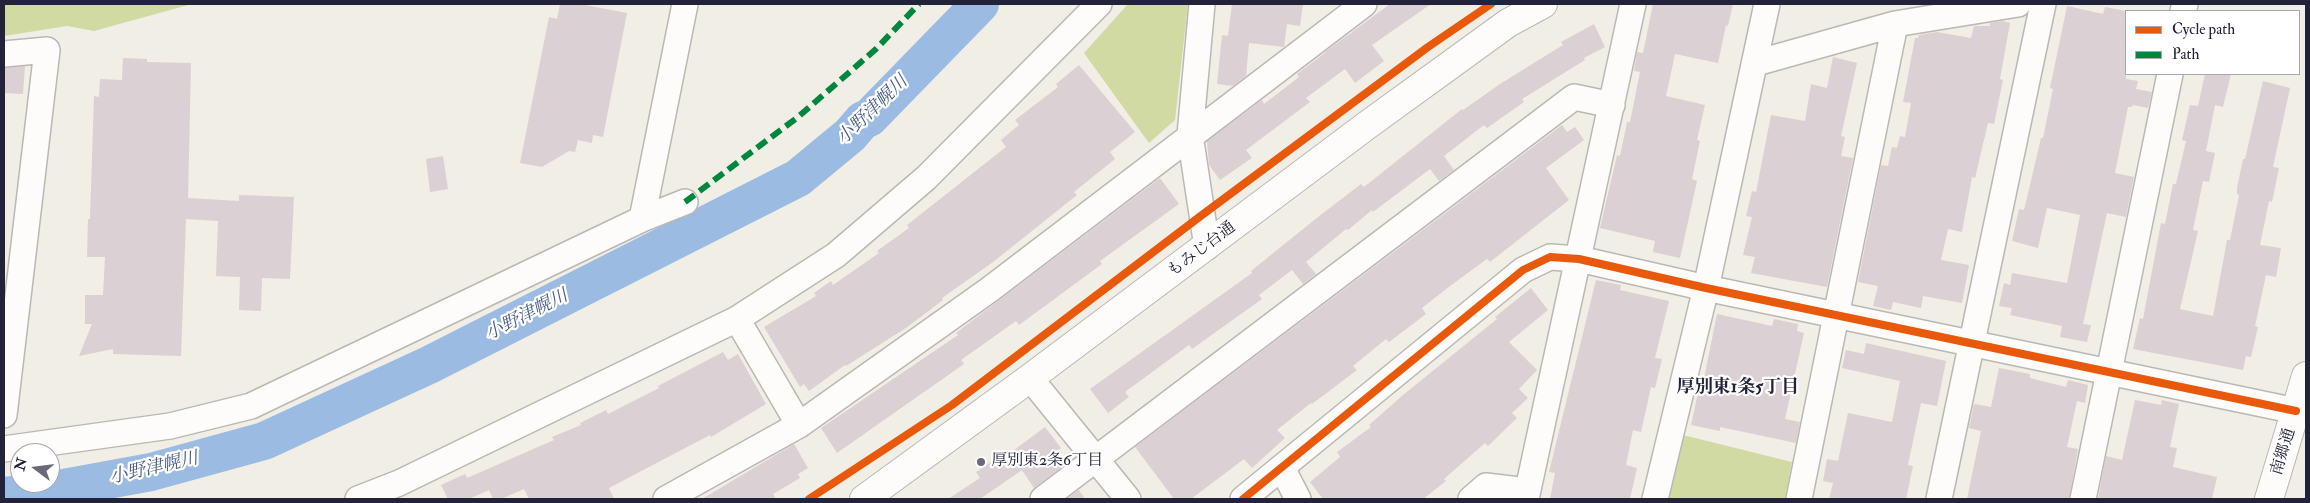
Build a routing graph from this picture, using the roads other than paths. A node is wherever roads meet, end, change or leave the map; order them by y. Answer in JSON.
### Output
{"nodes":[{"id":1,"x":685,"y":4,"type":"edge"},
{"id":2,"x":1099,"y":4,"type":"edge"},
{"id":3,"x":1202,"y":4,"type":"edge"},
{"id":4,"x":1364,"y":4,"type":"edge"},
{"id":5,"x":1543,"y":4,"type":"edge"},
{"id":6,"x":1633,"y":4,"type":"edge"},
{"id":7,"x":1767,"y":4,"type":"edge"},
{"id":8,"x":2018,"y":4,"type":"edge"},
{"id":9,"x":2043,"y":4,"type":"edge"},
{"id":10,"x":1341,"y":12,"type":"edge"},
{"id":11,"x":1895,"y":24,"type":"junction"},
{"id":12,"x":4,"y":54,"type":"edge"},
{"id":13,"x":1756,"y":63,"type":"junction"},
{"id":14,"x":2170,"y":75,"type":"edge"},
{"id":15,"x":1612,"y":105,"type":"junction"},
{"id":16,"x":1190,"y":135,"type":"junction"},
{"id":17,"x":685,"y":202,"type":"dead end"},
{"id":18,"x":642,"y":219,"type":"junction"},
{"id":19,"x":1206,"y":247,"type":"junction"},
{"id":20,"x":1579,"y":259,"type":"junction"},
{"id":21,"x":1706,"y":288,"type":"junction"},
{"id":22,"x":1837,"y":315,"type":"junction"},
{"id":23,"x":737,"y":319,"type":"junction"},
{"id":24,"x":1970,"y":342,"type":"junction"},
{"id":25,"x":2109,"y":373,"type":"junction"},
{"id":26,"x":2306,"y":376,"type":"edge"},
{"id":27,"x":1030,"y":378,"type":"junction"},
{"id":28,"x":2296,"y":411,"type":"junction"},
{"id":29,"x":4,"y":415,"type":"edge"},
{"id":30,"x":799,"y":424,"type":"junction"},
{"id":31,"x":4,"y":449,"type":"edge"},
{"id":32,"x":1097,"y":460,"type":"junction"},
{"id":33,"x":1282,"y":468,"type":"junction"},
{"id":34,"x":1526,"y":495,"type":"edge"},
{"id":35,"x":358,"y":499,"type":"edge"},
{"id":36,"x":666,"y":499,"type":"edge"},
{"id":37,"x":864,"y":499,"type":"edge"},
{"id":38,"x":1043,"y":499,"type":"edge"},
{"id":39,"x":1128,"y":499,"type":"edge"},
{"id":40,"x":1243,"y":499,"type":"edge"},
{"id":41,"x":1298,"y":499,"type":"edge"},
{"id":42,"x":1470,"y":499,"type":"edge"},
{"id":43,"x":1655,"y":499,"type":"edge"},
{"id":44,"x":1799,"y":499,"type":"edge"},
{"id":45,"x":1939,"y":499,"type":"edge"},
{"id":46,"x":2083,"y":499,"type":"edge"},
{"id":47,"x":2269,"y":499,"type":"edge"}],
"edges":[{"from":1,"to":18,"type":"street"},
{"from":2,"to":23,"type":"street"},
{"from":3,"to":16,"type":"street"},
{"from":4,"to":10,"type":"street"},
{"from":5,"to":19,"type":"street","name":"もみじ台通"},
{"from":6,"to":15,"type":"street"},
{"from":7,"to":13,"type":"street"},
{"from":8,"to":11,"type":"street"},
{"from":9,"to":24,"type":"street"},
{"from":10,"to":16,"type":"street"},
{"from":11,"to":13,"type":"street"},
{"from":11,"to":22,"type":"street"},
{"from":12,"to":29,"type":"street"},
{"from":13,"to":21,"type":"street"},
{"from":14,"to":25,"type":"street"},
{"from":15,"to":20,"type":"street"},
{"from":15,"to":32,"type":"street"},
{"from":16,"to":19,"type":"street"},
{"from":16,"to":30,"type":"street"},
{"from":17,"to":18,"type":"street"},
{"from":18,"to":31,"type":"street"},
{"from":19,"to":27,"type":"street","name":"もみじ台通"},
{"from":20,"to":21,"type":"street"},
{"from":20,"to":33,"type":"street"},
{"from":20,"to":34,"type":"street"},
{"from":21,"to":22,"type":"street"},
{"from":21,"to":43,"type":"street"},
{"from":22,"to":24,"type":"street"},
{"from":22,"to":44,"type":"street"},
{"from":23,"to":30,"type":"street"},
{"from":23,"to":35,"type":"street"},
{"from":24,"to":25,"type":"street"},
{"from":24,"to":45,"type":"street"},
{"from":25,"to":28,"type":"street"},
{"from":25,"to":46,"type":"street"},
{"from":26,"to":28,"type":"street","name":"南郷通"},
{"from":27,"to":32,"type":"street"},
{"from":27,"to":37,"type":"street","name":"もみじ台通"},
{"from":28,"to":47,"type":"street","name":"南郷通"},
{"from":30,"to":36,"type":"street"},
{"from":32,"to":38,"type":"street"},
{"from":32,"to":39,"type":"street"},
{"from":33,"to":40,"type":"street"},
{"from":33,"to":41,"type":"street"},
{"from":34,"to":42,"type":"street"}]}
